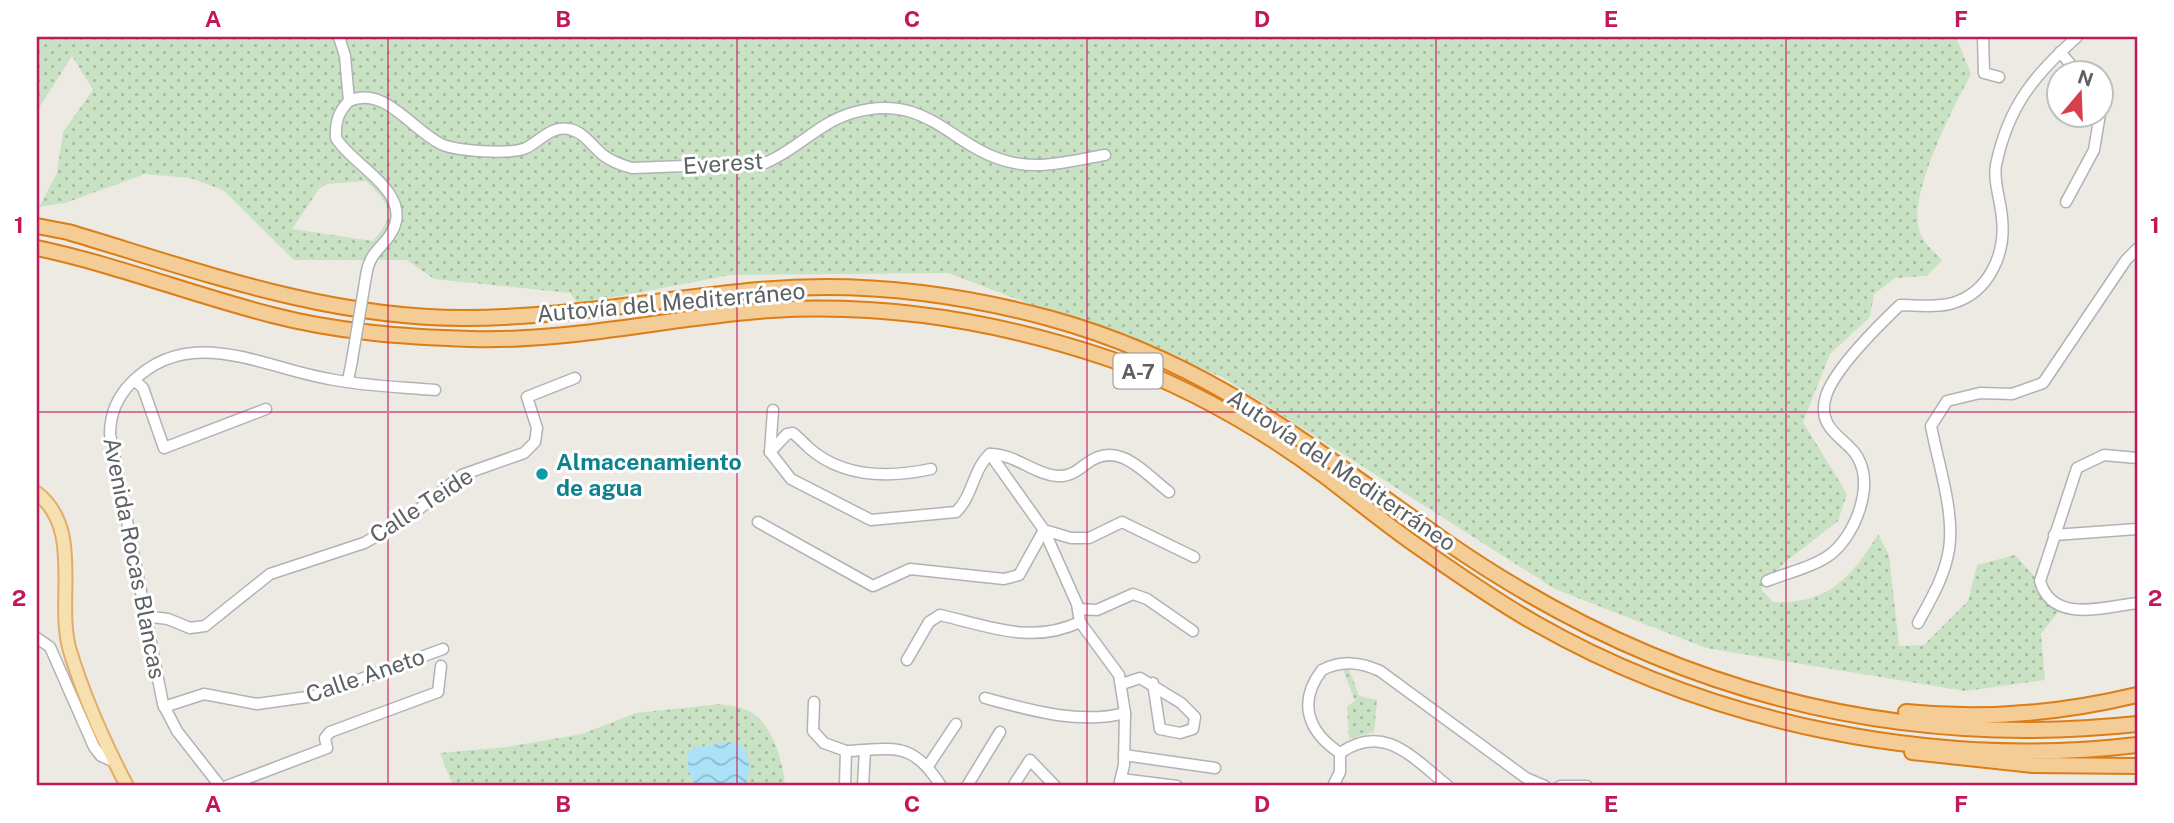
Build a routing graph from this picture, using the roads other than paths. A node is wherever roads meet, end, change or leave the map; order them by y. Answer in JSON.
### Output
{"nodes":[{"id":1,"x":339,"y":37,"type":"edge"},
{"id":2,"x":1983,"y":37,"type":"edge"},
{"id":3,"x":2077,"y":37,"type":"edge"},
{"id":4,"x":2060,"y":52,"type":"junction"},
{"id":5,"x":2067,"y":60,"type":"edge"},
{"id":6,"x":1999,"y":77,"type":"dead end"},
{"id":7,"x":349,"y":101,"type":"junction"},
{"id":8,"x":2098,"y":130,"type":"edge"},
{"id":9,"x":1105,"y":155,"type":"dead end"},
{"id":10,"x":2066,"y":202,"type":"dead end"},
{"id":11,"x":37,"y":226,"type":"edge"},
{"id":12,"x":37,"y":248,"type":"edge"},
{"id":13,"x":2137,"y":249,"type":"edge"},
{"id":14,"x":575,"y":378,"type":"dead end"},
{"id":15,"x":134,"y":380,"type":"junction"},
{"id":16,"x":348,"y":381,"type":"junction"},
{"id":17,"x":435,"y":390,"type":"dead end"},
{"id":18,"x":266,"y":409,"type":"dead end"},
{"id":19,"x":773,"y":411,"type":"dead end"},
{"id":20,"x":770,"y":452,"type":"junction"},
{"id":21,"x":990,"y":454,"type":"junction"},
{"id":22,"x":2137,"y":458,"type":"edge"},
{"id":23,"x":931,"y":469,"type":"dead end"},
{"id":24,"x":1169,"y":492,"type":"dead end"},
{"id":25,"x":37,"y":493,"type":"edge"},
{"id":26,"x":758,"y":522,"type":"dead end"},
{"id":27,"x":2137,"y":529,"type":"edge"},
{"id":28,"x":1044,"y":530,"type":"junction"},
{"id":29,"x":2054,"y":535,"type":"junction"},
{"id":30,"x":1194,"y":557,"type":"dead end"},
{"id":31,"x":1767,"y":582,"type":"dead end"},
{"id":32,"x":2137,"y":603,"type":"edge"},
{"id":33,"x":1078,"y":610,"type":"junction"},
{"id":34,"x":145,"y":616,"type":"junction"},
{"id":35,"x":1080,"y":622,"type":"junction"},
{"id":36,"x":1918,"y":623,"type":"dead end"},
{"id":37,"x":1193,"y":631,"type":"dead end"},
{"id":38,"x":37,"y":638,"type":"edge"},
{"id":39,"x":443,"y":649,"type":"dead end"},
{"id":40,"x":907,"y":660,"type":"dead end"},
{"id":41,"x":441,"y":666,"type":"dead end"},
{"id":42,"x":1647,"y":677,"type":"junction"},
{"id":43,"x":1153,"y":683,"type":"junction"},
{"id":44,"x":1122,"y":684,"type":"junction"},
{"id":45,"x":1732,"y":685,"type":"junction"},
{"id":46,"x":2137,"y":695,"type":"edge"},
{"id":47,"x":985,"y":698,"type":"dead end"},
{"id":48,"x":814,"y":702,"type":"dead end"},
{"id":49,"x":164,"y":707,"type":"junction"},
{"id":50,"x":1125,"y":713,"type":"junction"},
{"id":51,"x":956,"y":724,"type":"dead end"},
{"id":52,"x":2137,"y":724,"type":"edge"},
{"id":53,"x":1000,"y":732,"type":"dead end"},
{"id":54,"x":2137,"y":745,"type":"edge"},
{"id":55,"x":865,"y":750,"type":"junction"},
{"id":56,"x":846,"y":751,"type":"junction"},
{"id":57,"x":1340,"y":753,"type":"junction"},
{"id":58,"x":1124,"y":755,"type":"junction"},
{"id":59,"x":115,"y":762,"type":"junction"},
{"id":60,"x":2137,"y":765,"type":"edge"},
{"id":61,"x":928,"y":766,"type":"junction"},
{"id":62,"x":1215,"y":768,"type":"dead end"},
{"id":63,"x":1120,"y":783,"type":"edge"},
{"id":64,"x":127,"y":786,"type":"edge"},
{"id":65,"x":220,"y":786,"type":"edge"},
{"id":66,"x":227,"y":786,"type":"edge"},
{"id":67,"x":845,"y":786,"type":"edge"},
{"id":68,"x":863,"y":786,"type":"edge"},
{"id":69,"x":941,"y":786,"type":"edge"},
{"id":70,"x":967,"y":786,"type":"edge"},
{"id":71,"x":1013,"y":786,"type":"edge"},
{"id":72,"x":1055,"y":786,"type":"edge"},
{"id":73,"x":1177,"y":786,"type":"edge"},
{"id":74,"x":1333,"y":786,"type":"edge"},
{"id":75,"x":1448,"y":786,"type":"edge"},
{"id":76,"x":1545,"y":786,"type":"edge"},
{"id":77,"x":1560,"y":786,"type":"edge"},
{"id":78,"x":1587,"y":786,"type":"edge"}],
"edges":[{"from":1,"to":7,"type":"street"},
{"from":2,"to":6,"type":"street"},
{"from":3,"to":4,"type":"street"},
{"from":4,"to":5,"type":"street"},
{"from":4,"to":31,"type":"street"},
{"from":7,"to":9,"type":"street","name":"Everest"},
{"from":7,"to":16,"type":"street","bridge":true},
{"from":8,"to":10,"type":"street"},
{"from":11,"to":45,"type":"highway","name":"Autovía del Mediterráneo","number":"A-7"},
{"from":12,"to":42,"type":"highway","name":"Autovía del Mediterráneo","number":"A-7"},
{"from":13,"to":36,"type":"street"},
{"from":14,"to":34,"type":"street","name":"Calle Teide"},
{"from":15,"to":16,"type":"street","name":"Avenida Rocas Blancas"},
{"from":15,"to":18,"type":"street"},
{"from":15,"to":34,"type":"street","name":"Avenida Rocas Blancas"},
{"from":16,"to":17,"type":"street","name":"Avenida Rocas Blancas"},
{"from":19,"to":20,"type":"street"},
{"from":20,"to":21,"type":"street"},
{"from":20,"to":23,"type":"street"},
{"from":21,"to":24,"type":"street"},
{"from":21,"to":28,"type":"street"},
{"from":22,"to":29,"type":"street"},
{"from":25,"to":59,"type":"main road"},
{"from":26,"to":28,"type":"street"},
{"from":27,"to":29,"type":"street"},
{"from":28,"to":30,"type":"street"},
{"from":28,"to":33,"type":"street"},
{"from":29,"to":32,"type":"street"},
{"from":33,"to":35,"type":"street"},
{"from":33,"to":37,"type":"street"},
{"from":34,"to":49,"type":"street","name":"Avenida Rocas Blancas"},
{"from":35,"to":40,"type":"street"},
{"from":35,"to":44,"type":"street"},
{"from":38,"to":59,"type":"street"},
{"from":39,"to":49,"type":"street","name":"Calle Aneto"},
{"from":41,"to":66,"type":"street"},
{"from":42,"to":54,"type":"highway","name":"Autovía del Mediterráneo","number":"A-7"},
{"from":42,"to":60,"type":"highway"},
{"from":43,"to":43,"type":"street"},
{"from":43,"to":44,"type":"street"},
{"from":44,"to":50,"type":"street"},
{"from":45,"to":46,"type":"highway"},
{"from":45,"to":52,"type":"highway","name":"Autovía del Mediterráneo","number":"A-7"},
{"from":47,"to":50,"type":"street"},
{"from":48,"to":56,"type":"street"},
{"from":49,"to":65,"type":"street","name":"Avenida Rocas Blancas"},
{"from":50,"to":58,"type":"street"},
{"from":51,"to":61,"type":"street"},
{"from":53,"to":70,"type":"street"},
{"from":55,"to":56,"type":"street"},
{"from":55,"to":61,"type":"street"},
{"from":55,"to":68,"type":"street"},
{"from":56,"to":67,"type":"street"},
{"from":57,"to":74,"type":"street"},
{"from":57,"to":75,"type":"street"},
{"from":57,"to":76,"type":"street"},
{"from":58,"to":62,"type":"street"},
{"from":58,"to":63,"type":"street"},
{"from":59,"to":64,"type":"main road"},
{"from":61,"to":69,"type":"street"},
{"from":63,"to":73,"type":"street"},
{"from":71,"to":72,"type":"street"},
{"from":77,"to":78,"type":"street"}]}
